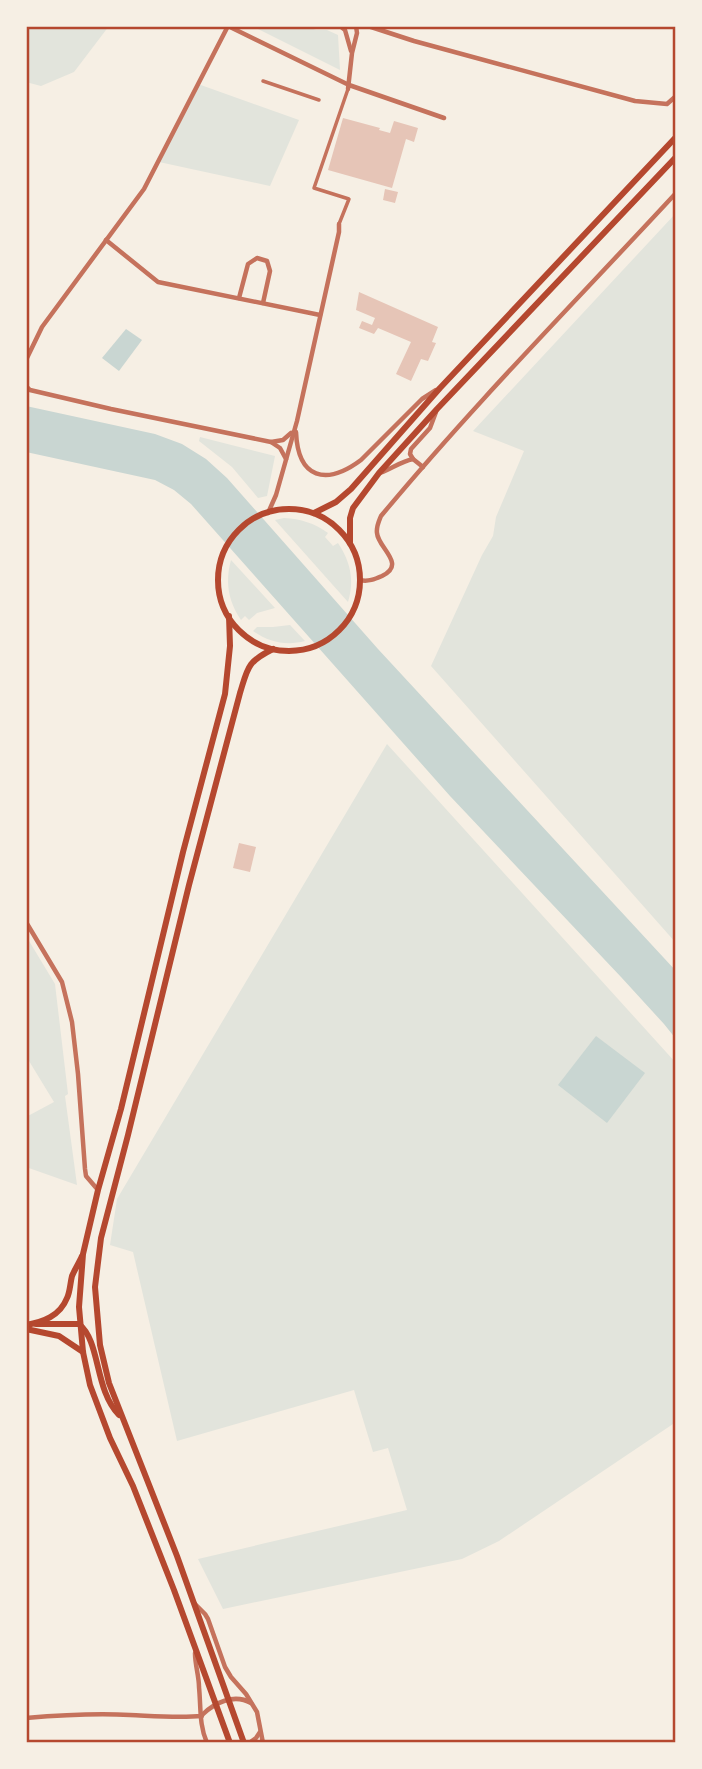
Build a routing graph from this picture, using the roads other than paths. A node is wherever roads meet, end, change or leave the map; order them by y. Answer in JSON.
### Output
{"nodes":[{"id":1,"x":228,"y":26,"type":"edge"},
{"id":2,"x":341,"y":26,"type":"edge"},
{"id":3,"x":356,"y":26,"type":"edge"},
{"id":4,"x":368,"y":26,"type":"edge"},
{"id":5,"x":352,"y":53,"type":"junction"},
{"id":6,"x":264,"y":81,"type":"dead end"},
{"id":7,"x":348,"y":87,"type":"junction"},
{"id":8,"x":676,"y":96,"type":"edge"},
{"id":9,"x":319,"y":100,"type":"dead end"},
{"id":10,"x":444,"y":118,"type":"dead end"},
{"id":11,"x":676,"y":137,"type":"edge"},
{"id":12,"x":676,"y":157,"type":"edge"},
{"id":13,"x":676,"y":193,"type":"edge"},
{"id":14,"x":339,"y":224,"type":"joint"},
{"id":15,"x":106,"y":240,"type":"junction"},
{"id":16,"x":239,"y":298,"type":"junction"},
{"id":17,"x":263,"y":303,"type":"junction"},
{"id":18,"x":320,"y":315,"type":"junction"},
{"id":19,"x":26,"y":360,"type":"edge"},
{"id":20,"x":26,"y":386,"type":"edge"},
{"id":21,"x":440,"y":388,"type":"junction"},
{"id":22,"x":437,"y":410,"type":"junction"},
{"id":23,"x":295,"y":426,"type":"junction"},
{"id":24,"x":271,"y":442,"type":"junction"},
{"id":25,"x":414,"y":459,"type":"junction"},
{"id":26,"x":286,"y":460,"type":"junction"},
{"id":27,"x":423,"y":467,"type":"junction"},
{"id":28,"x":379,"y":473,"type":"junction"},
{"id":29,"x":266,"y":513,"type":"junction"},
{"id":30,"x":314,"y":513,"type":"junction"},
{"id":31,"x":350,"y":543,"type":"junction"},
{"id":32,"x":360,"y":580,"type":"junction"},
{"id":33,"x":229,"y":616,"type":"junction"},
{"id":34,"x":273,"y":649,"type":"junction"},
{"id":35,"x":26,"y":922,"type":"edge"},
{"id":36,"x":98,"y":1190,"type":"junction"},
{"id":37,"x":83,"y":1254,"type":"junction"},
{"id":38,"x":79,"y":1324,"type":"junction"},
{"id":39,"x":28,"y":1326,"type":"edge"},
{"id":40,"x":83,"y":1352,"type":"junction"},
{"id":41,"x":122,"y":1419,"type":"junction"},
{"id":42,"x":194,"y":1604,"type":"junction"},
{"id":43,"x":195,"y":1645,"type":"junction"},
{"id":44,"x":229,"y":1700,"type":"junction"},
{"id":45,"x":216,"y":1704,"type":"junction"},
{"id":46,"x":254,"y":1706,"type":"junction"},
{"id":47,"x":201,"y":1716,"type":"junction"},
{"id":48,"x":26,"y":1718,"type":"edge"},
{"id":49,"x":261,"y":1728,"type":"junction"},
{"id":50,"x":207,"y":1743,"type":"edge"},
{"id":51,"x":230,"y":1743,"type":"edge"},
{"id":52,"x":246,"y":1743,"type":"edge"},
{"id":53,"x":262,"y":1743,"type":"edge"}],
"edges":[{"from":1,"to":7,"type":"street"},
{"from":1,"to":15,"type":"street"},
{"from":2,"to":5,"type":"street"},
{"from":3,"to":5,"type":"street"},
{"from":4,"to":8,"type":"street"},
{"from":5,"to":7,"type":"street"},
{"from":6,"to":9,"type":"street"},
{"from":7,"to":10,"type":"street"},
{"from":7,"to":14,"type":"street"},
{"from":11,"to":21,"type":"main road"},
{"from":12,"to":22,"type":"main road"},
{"from":13,"to":27,"type":"street"},
{"from":14,"to":18,"type":"street"},
{"from":15,"to":16,"type":"street"},
{"from":15,"to":19,"type":"street"},
{"from":16,"to":17,"type":"street"},
{"from":16,"to":17,"type":"street"},
{"from":17,"to":18,"type":"street"},
{"from":18,"to":23,"type":"street"},
{"from":20,"to":24,"type":"street"},
{"from":21,"to":23,"type":"street"},
{"from":21,"to":30,"type":"main road"},
{"from":22,"to":25,"type":"street"},
{"from":22,"to":28,"type":"main road"},
{"from":23,"to":24,"type":"street"},
{"from":23,"to":26,"type":"street"},
{"from":24,"to":26,"type":"street"},
{"from":25,"to":27,"type":"street"},
{"from":25,"to":28,"type":"street"},
{"from":26,"to":29,"type":"street"},
{"from":27,"to":32,"type":"street"},
{"from":28,"to":31,"type":"main road"},
{"from":29,"to":30,"type":"main road"},
{"from":29,"to":33,"type":"main road"},
{"from":30,"to":31,"type":"main road"},
{"from":31,"to":32,"type":"main road"},
{"from":32,"to":34,"type":"main road"},
{"from":33,"to":34,"type":"main road"},
{"from":33,"to":36,"type":"main road"},
{"from":34,"to":41,"type":"main road"},
{"from":35,"to":36,"type":"street"},
{"from":36,"to":37,"type":"main road"},
{"from":37,"to":38,"type":"main road"},
{"from":37,"to":39,"type":"main road"},
{"from":38,"to":39,"type":"main road"},
{"from":38,"to":40,"type":"main road"},
{"from":38,"to":41,"type":"main road"},
{"from":39,"to":40,"type":"main road"},
{"from":40,"to":43,"type":"main road"},
{"from":41,"to":42,"type":"main road"},
{"from":42,"to":44,"type":"main road"},
{"from":42,"to":46,"type":"street"},
{"from":43,"to":45,"type":"main road"},
{"from":43,"to":47,"type":"street"},
{"from":44,"to":45,"type":"street"},
{"from":44,"to":46,"type":"street"},
{"from":44,"to":52,"type":"main road"},
{"from":45,"to":47,"type":"street"},
{"from":45,"to":51,"type":"main road"},
{"from":46,"to":49,"type":"street"},
{"from":47,"to":48,"type":"street"},
{"from":47,"to":50,"type":"street"},
{"from":49,"to":52,"type":"street"},
{"from":49,"to":53,"type":"street"}]}
